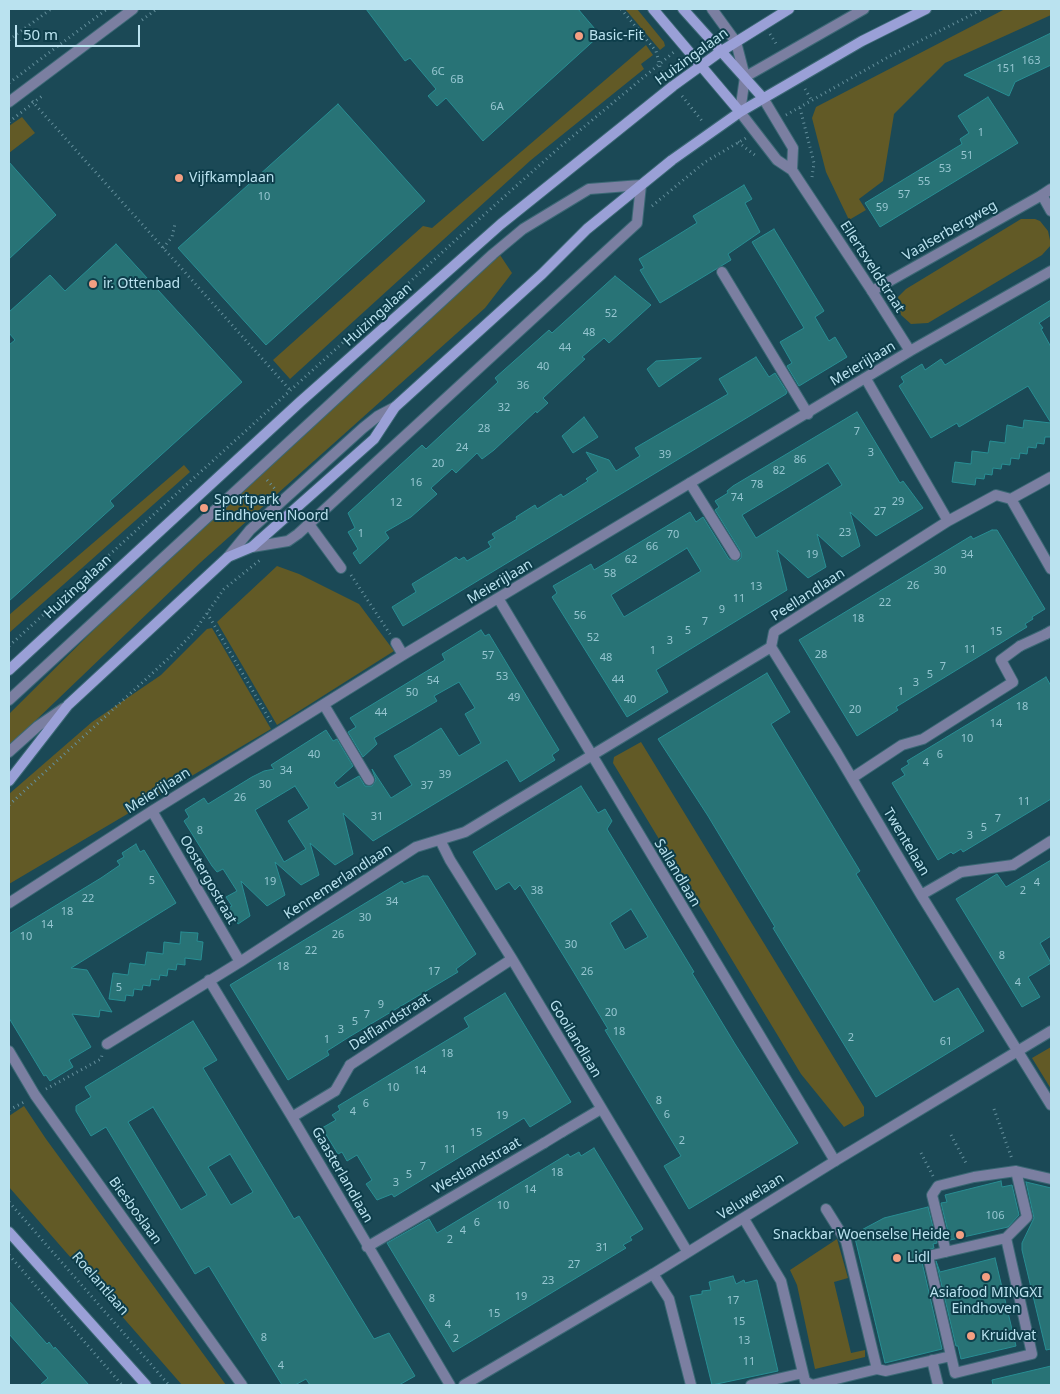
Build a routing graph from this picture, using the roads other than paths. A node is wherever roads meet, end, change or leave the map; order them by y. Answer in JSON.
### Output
{"nodes":[{"id":1,"x":653,"y":9,"type":"edge"},
{"id":2,"x":683,"y":9,"type":"edge"},
{"id":3,"x":712,"y":9,"type":"edge"},
{"id":4,"x":789,"y":9,"type":"edge"},
{"id":5,"x":864,"y":9,"type":"edge"},
{"id":6,"x":926,"y":9,"type":"edge"},
{"id":7,"x":128,"y":10,"type":"edge"},
{"id":8,"x":736,"y":42,"type":"junction"},
{"id":9,"x":720,"y":52,"type":"junction"},
{"id":10,"x":701,"y":65,"type":"junction"},
{"id":11,"x":745,"y":77,"type":"junction"},
{"id":12,"x":763,"y":98,"type":"junction"},
{"id":13,"x":9,"y":102,"type":"edge"},
{"id":14,"x":740,"y":112,"type":"junction"},
{"id":15,"x":792,"y":170,"type":"junction"},
{"id":16,"x":641,"y":185,"type":"junction"},
{"id":17,"x":1051,"y":189,"type":"edge"},
{"id":18,"x":1042,"y":195,"type":"junction"},
{"id":19,"x":1051,"y":211,"type":"edge"},
{"id":20,"x":1051,"y":271,"type":"edge"},
{"id":21,"x":722,"y":272,"type":"dead end"},
{"id":22,"x":872,"y":291,"type":"junction"},
{"id":23,"x":910,"y":351,"type":"junction"},
{"id":24,"x":866,"y":379,"type":"junction"},
{"id":25,"x":395,"y":407,"type":"junction"},
{"id":26,"x":808,"y":414,"type":"junction"},
{"id":27,"x":1051,"y":477,"type":"edge"},
{"id":28,"x":690,"y":483,"type":"junction"},
{"id":29,"x":1011,"y":499,"type":"junction"},
{"id":30,"x":948,"y":521,"type":"junction"},
{"id":31,"x":308,"y":523,"type":"junction"},
{"id":32,"x":252,"y":547,"type":"junction"},
{"id":33,"x":735,"y":555,"type":"dead end"},
{"id":34,"x":228,"y":557,"type":"junction"},
{"id":35,"x":341,"y":568,"type":"road end"},
{"id":36,"x":1051,"y":569,"type":"edge"},
{"id":37,"x":498,"y":598,"type":"junction"},
{"id":38,"x":1049,"y":633,"type":"edge"},
{"id":39,"x":396,"y":643,"type":"road end"},
{"id":40,"x":771,"y":648,"type":"junction"},
{"id":41,"x":403,"y":655,"type":"junction"},
{"id":42,"x":9,"y":670,"type":"edge"},
{"id":43,"x":9,"y":700,"type":"edge"},
{"id":44,"x":68,"y":705,"type":"junction"},
{"id":45,"x":324,"y":705,"type":"junction"},
{"id":46,"x":9,"y":752,"type":"edge"},
{"id":47,"x":590,"y":755,"type":"junction"},
{"id":48,"x":852,"y":778,"type":"junction"},
{"id":49,"x":369,"y":780,"type":"dead end"},
{"id":50,"x":9,"y":781,"type":"edge"},
{"id":51,"x":152,"y":811,"type":"junction"},
{"id":52,"x":440,"y":840,"type":"junction"},
{"id":53,"x":1051,"y":841,"type":"edge"},
{"id":54,"x":921,"y":894,"type":"junction"},
{"id":55,"x":9,"y":903,"type":"edge"},
{"id":56,"x":512,"y":959,"type":"junction"},
{"id":57,"x":240,"y":962,"type":"junction"},
{"id":58,"x":209,"y":980,"type":"junction"},
{"id":59,"x":1051,"y":1031,"type":"edge"},
{"id":60,"x":107,"y":1044,"type":"road end"},
{"id":61,"x":1019,"y":1050,"type":"junction"},
{"id":62,"x":9,"y":1051,"type":"edge"},
{"id":63,"x":1051,"y":1105,"type":"edge"},
{"id":64,"x":601,"y":1109,"type":"junction"},
{"id":65,"x":292,"y":1117,"type":"junction"},
{"id":66,"x":834,"y":1161,"type":"junction"},
{"id":67,"x":1016,"y":1171,"type":"junction"},
{"id":68,"x":1051,"y":1179,"type":"edge"},
{"id":69,"x":826,"y":1209,"type":"dead end"},
{"id":70,"x":744,"y":1219,"type":"junction"},
{"id":71,"x":9,"y":1232,"type":"edge"},
{"id":72,"x":1006,"y":1238,"type":"junction"},
{"id":73,"x":368,"y":1247,"type":"junction"},
{"id":74,"x":687,"y":1251,"type":"junction"},
{"id":75,"x":946,"y":1252,"type":"junction"},
{"id":76,"x":653,"y":1274,"type":"junction"},
{"id":77,"x":951,"y":1356,"type":"junction"},
{"id":78,"x":932,"y":1360,"type":"junction"},
{"id":79,"x":877,"y":1369,"type":"junction"},
{"id":80,"x":803,"y":1373,"type":"junction"},
{"id":81,"x":146,"y":1385,"type":"edge"},
{"id":82,"x":242,"y":1385,"type":"edge"},
{"id":83,"x":450,"y":1385,"type":"edge"},
{"id":84,"x":464,"y":1385,"type":"edge"},
{"id":85,"x":691,"y":1385,"type":"edge"},
{"id":86,"x":751,"y":1385,"type":"edge"},
{"id":87,"x":938,"y":1385,"type":"edge"}],
"edges":[{"from":1,"to":10,"type":"main road"},
{"from":2,"to":9,"type":"main road"},
{"from":3,"to":8,"type":"street"},
{"from":4,"to":8,"type":"main road","name":"Huizingalaan"},
{"from":5,"to":11,"type":"street"},
{"from":6,"to":12,"type":"main road"},
{"from":7,"to":13,"type":"street"},
{"from":8,"to":9,"type":"main road","name":"Huizingalaan"},
{"from":8,"to":11,"type":"street"},
{"from":9,"to":10,"type":"main road","name":"Huizingalaan"},
{"from":9,"to":11,"type":"main road"},
{"from":10,"to":14,"type":"main road"},
{"from":10,"to":42,"type":"main road","name":"Huizingalaan"},
{"from":11,"to":12,"type":"main road"},
{"from":11,"to":14,"type":"street"},
{"from":12,"to":14,"type":"main road"},
{"from":12,"to":15,"type":"street"},
{"from":14,"to":15,"type":"street","name":"Ellertsveldstraat"},
{"from":14,"to":16,"type":"main road"},
{"from":15,"to":22,"type":"street","name":"Ellertsveldstraat"},
{"from":16,"to":25,"type":"main road"},
{"from":16,"to":31,"type":"street"},
{"from":16,"to":43,"type":"street"},
{"from":17,"to":18,"type":"street","name":"Vaalserbergweg"},
{"from":18,"to":19,"type":"street"},
{"from":18,"to":22,"type":"street","name":"Vaalserbergweg"},
{"from":20,"to":23,"type":"street","name":"Meierijlaan"},
{"from":21,"to":26,"type":"street"},
{"from":22,"to":23,"type":"street","name":"Ellertsveldstraat"},
{"from":23,"to":24,"type":"street","name":"Meierijlaan"},
{"from":24,"to":26,"type":"street","name":"Meierijlaan"},
{"from":24,"to":30,"type":"street"},
{"from":25,"to":32,"type":"main road"},
{"from":25,"to":34,"type":"street"},
{"from":26,"to":28,"type":"street","name":"Meierijlaan"},
{"from":27,"to":29,"type":"street","name":"Peellandlaan"},
{"from":28,"to":33,"type":"street"},
{"from":28,"to":37,"type":"street","name":"Meierijlaan"},
{"from":29,"to":30,"type":"street","name":"Peellandlaan"},
{"from":29,"to":36,"type":"street"},
{"from":30,"to":40,"type":"street","name":"Peellandlaan"},
{"from":31,"to":32,"type":"street"},
{"from":31,"to":35,"type":"street"},
{"from":32,"to":34,"type":"main road"},
{"from":34,"to":44,"type":"main road"},
{"from":37,"to":41,"type":"street","name":"Meierijlaan"},
{"from":37,"to":47,"type":"street","name":"Sallandlaan"},
{"from":38,"to":48,"type":"street"},
{"from":39,"to":41,"type":"street"},
{"from":40,"to":47,"type":"street"},
{"from":40,"to":48,"type":"street","name":"Twentelaan"},
{"from":41,"to":45,"type":"street","name":"Meierijlaan"},
{"from":44,"to":46,"type":"street"},
{"from":44,"to":50,"type":"main road"},
{"from":45,"to":49,"type":"street"},
{"from":45,"to":51,"type":"street","name":"Meierijlaan"},
{"from":47,"to":52,"type":"street","name":"Kennemerlandlaan"},
{"from":47,"to":66,"type":"street","name":"Sallandlaan"},
{"from":48,"to":54,"type":"street","name":"Twentelaan"},
{"from":51,"to":55,"type":"street","name":"Meierijlaan"},
{"from":51,"to":57,"type":"street","name":"Oostergostraat"},
{"from":52,"to":56,"type":"street","name":"Gooilandlaan"},
{"from":52,"to":57,"type":"street","name":"Kennemerlandlaan"},
{"from":53,"to":54,"type":"street"},
{"from":54,"to":61,"type":"street","name":"Twentelaan"},
{"from":56,"to":64,"type":"street","name":"Gooilandlaan"},
{"from":56,"to":65,"type":"street","name":"Delflandstraat"},
{"from":57,"to":58,"type":"street","name":"Kennemerlandlaan"},
{"from":58,"to":60,"type":"street","name":"Kennemerlandlaan"},
{"from":58,"to":65,"type":"street","name":"Gaasterlandlaan"},
{"from":59,"to":61,"type":"street","name":"Veluwelaan"},
{"from":61,"to":63,"type":"street","name":"Twentelaan"},
{"from":61,"to":66,"type":"street","name":"Veluwelaan"},
{"from":62,"to":82,"type":"street","name":"Biesboslaan"},
{"from":64,"to":73,"type":"street","name":"Westlandstraat"},
{"from":64,"to":74,"type":"street","name":"Gooilandlaan"},
{"from":65,"to":73,"type":"street","name":"Gaasterlandlaan"},
{"from":66,"to":70,"type":"street","name":"Veluwelaan"},
{"from":67,"to":68,"type":"street"},
{"from":67,"to":72,"type":"street"},
{"from":67,"to":75,"type":"street"},
{"from":69,"to":79,"type":"street"},
{"from":70,"to":74,"type":"street","name":"Veluwelaan"},
{"from":70,"to":80,"type":"street"},
{"from":71,"to":81,"type":"main road"},
{"from":72,"to":75,"type":"street"},
{"from":72,"to":77,"type":"street"},
{"from":73,"to":83,"type":"street","name":"Gaasterlandlaan"},
{"from":74,"to":76,"type":"street","name":"Veluwelaan"},
{"from":75,"to":77,"type":"street"},
{"from":76,"to":84,"type":"street","name":"Veluwelaan"},
{"from":76,"to":85,"type":"street"},
{"from":77,"to":78,"type":"street"},
{"from":78,"to":79,"type":"street"},
{"from":78,"to":87,"type":"street"},
{"from":79,"to":80,"type":"street"},
{"from":80,"to":86,"type":"street"}]}
